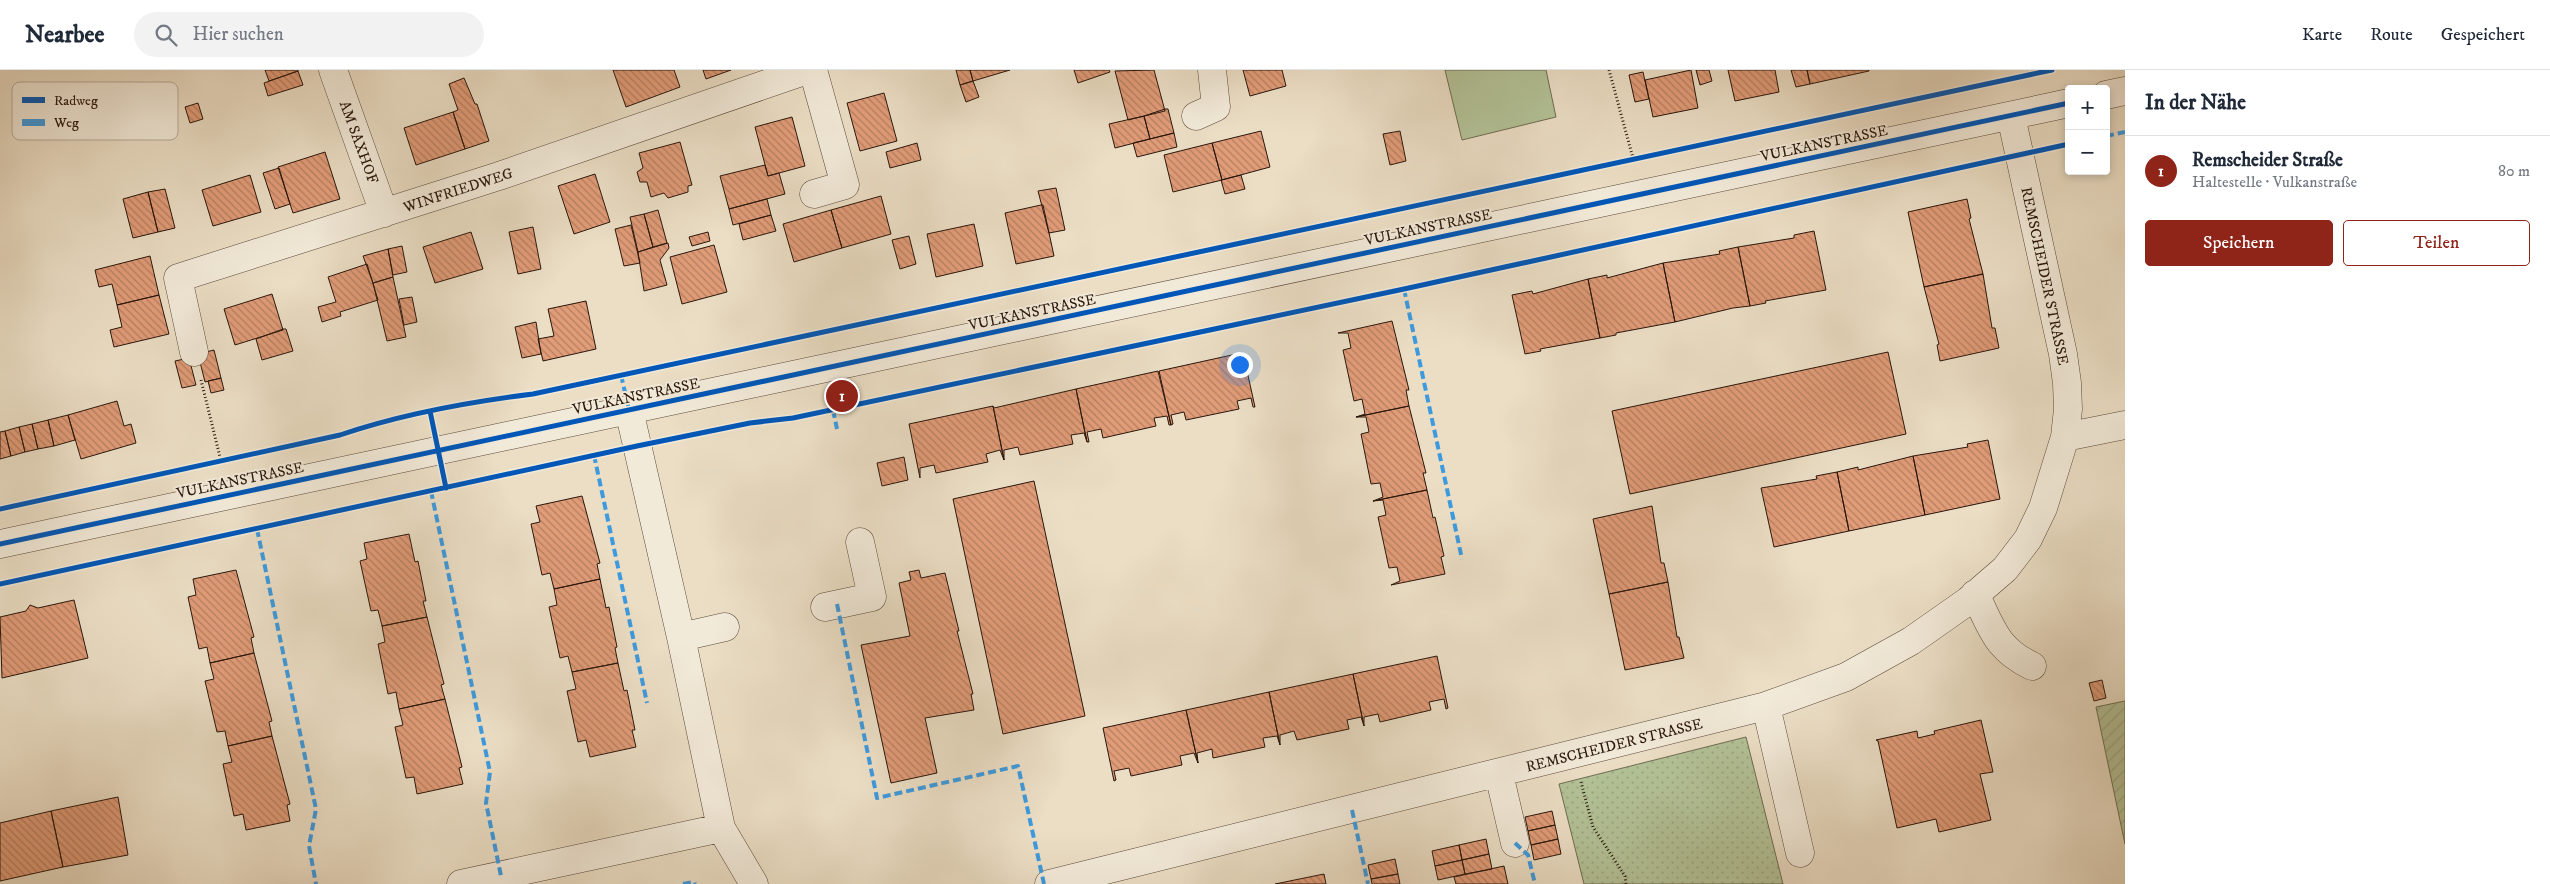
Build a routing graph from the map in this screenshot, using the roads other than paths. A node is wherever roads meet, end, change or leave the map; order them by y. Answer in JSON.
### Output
{"nodes":[{"id":1,"x":333,"y":70,"type":"edge"},
{"id":2,"x":807,"y":70,"type":"edge"},
{"id":3,"x":813,"y":70,"type":"edge"},
{"id":4,"x":1212,"y":70,"type":"edge"},
{"id":5,"x":2125,"y":91,"type":"edge"},
{"id":6,"x":2110,"y":94,"type":"edge"},
{"id":7,"x":2065,"y":104,"type":"edge"},
{"id":8,"x":1196,"y":116,"type":"dead end"},
{"id":9,"x":2011,"y":116,"type":"junction"},
{"id":10,"x":814,"y":194,"type":"dead end"},
{"id":11,"x":384,"y":213,"type":"junction"},
{"id":12,"x":194,"y":352,"type":"road end"},
{"id":13,"x":629,"y":410,"type":"junction"},
{"id":14,"x":2125,"y":425,"type":"edge"},
{"id":15,"x":2065,"y":437,"type":"junction"},
{"id":16,"x":860,"y":542,"type":"dead end"},
{"id":17,"x":0,"y":544,"type":"edge"},
{"id":18,"x":1975,"y":594,"type":"junction"},
{"id":19,"x":825,"y":606,"type":"dead end"},
{"id":20,"x":725,"y":627,"type":"dead end"},
{"id":21,"x":681,"y":637,"type":"junction"},
{"id":22,"x":2032,"y":666,"type":"dead end"},
{"id":23,"x":1766,"y":706,"type":"junction"},
{"id":24,"x":1499,"y":774,"type":"junction"},
{"id":25,"x":721,"y":828,"type":"junction"},
{"id":26,"x":1515,"y":843,"type":"dead end"},
{"id":27,"x":1800,"y":853,"type":"dead end"},
{"id":28,"x":477,"y":882,"type":"edge"},
{"id":29,"x":754,"y":884,"type":"edge"},
{"id":30,"x":1049,"y":884,"type":"edge"}],
"edges":[{"from":1,"to":11,"type":"street","name":"AM SAXHOF"},
{"from":2,"to":11,"type":"street","name":"WINFRIEDWEG"},
{"from":3,"to":10,"type":"street"},
{"from":4,"to":8,"type":"street"},
{"from":5,"to":6,"type":"street"},
{"from":7,"to":9,"type":"street","name":"VULKANSTRASSE"},
{"from":9,"to":13,"type":"street","name":"VULKANSTRASSE"},
{"from":9,"to":15,"type":"street","name":"REMSCHEIDER STRASSE"},
{"from":11,"to":12,"type":"street","name":"WINFRIEDWEG"},
{"from":13,"to":17,"type":"street","name":"VULKANSTRASSE"},
{"from":13,"to":21,"type":"street"},
{"from":14,"to":15,"type":"street"},
{"from":15,"to":18,"type":"street","name":"REMSCHEIDER STRASSE"},
{"from":16,"to":19,"type":"street"},
{"from":18,"to":22,"type":"street"},
{"from":18,"to":23,"type":"street","name":"REMSCHEIDER STRASSE"},
{"from":20,"to":21,"type":"street"},
{"from":21,"to":25,"type":"street"},
{"from":23,"to":24,"type":"street","name":"REMSCHEIDER STRASSE"},
{"from":23,"to":27,"type":"street"},
{"from":24,"to":26,"type":"street"},
{"from":24,"to":30,"type":"street","name":"REMSCHEIDER STRASSE"},
{"from":25,"to":28,"type":"street"},
{"from":25,"to":29,"type":"street"}]}
